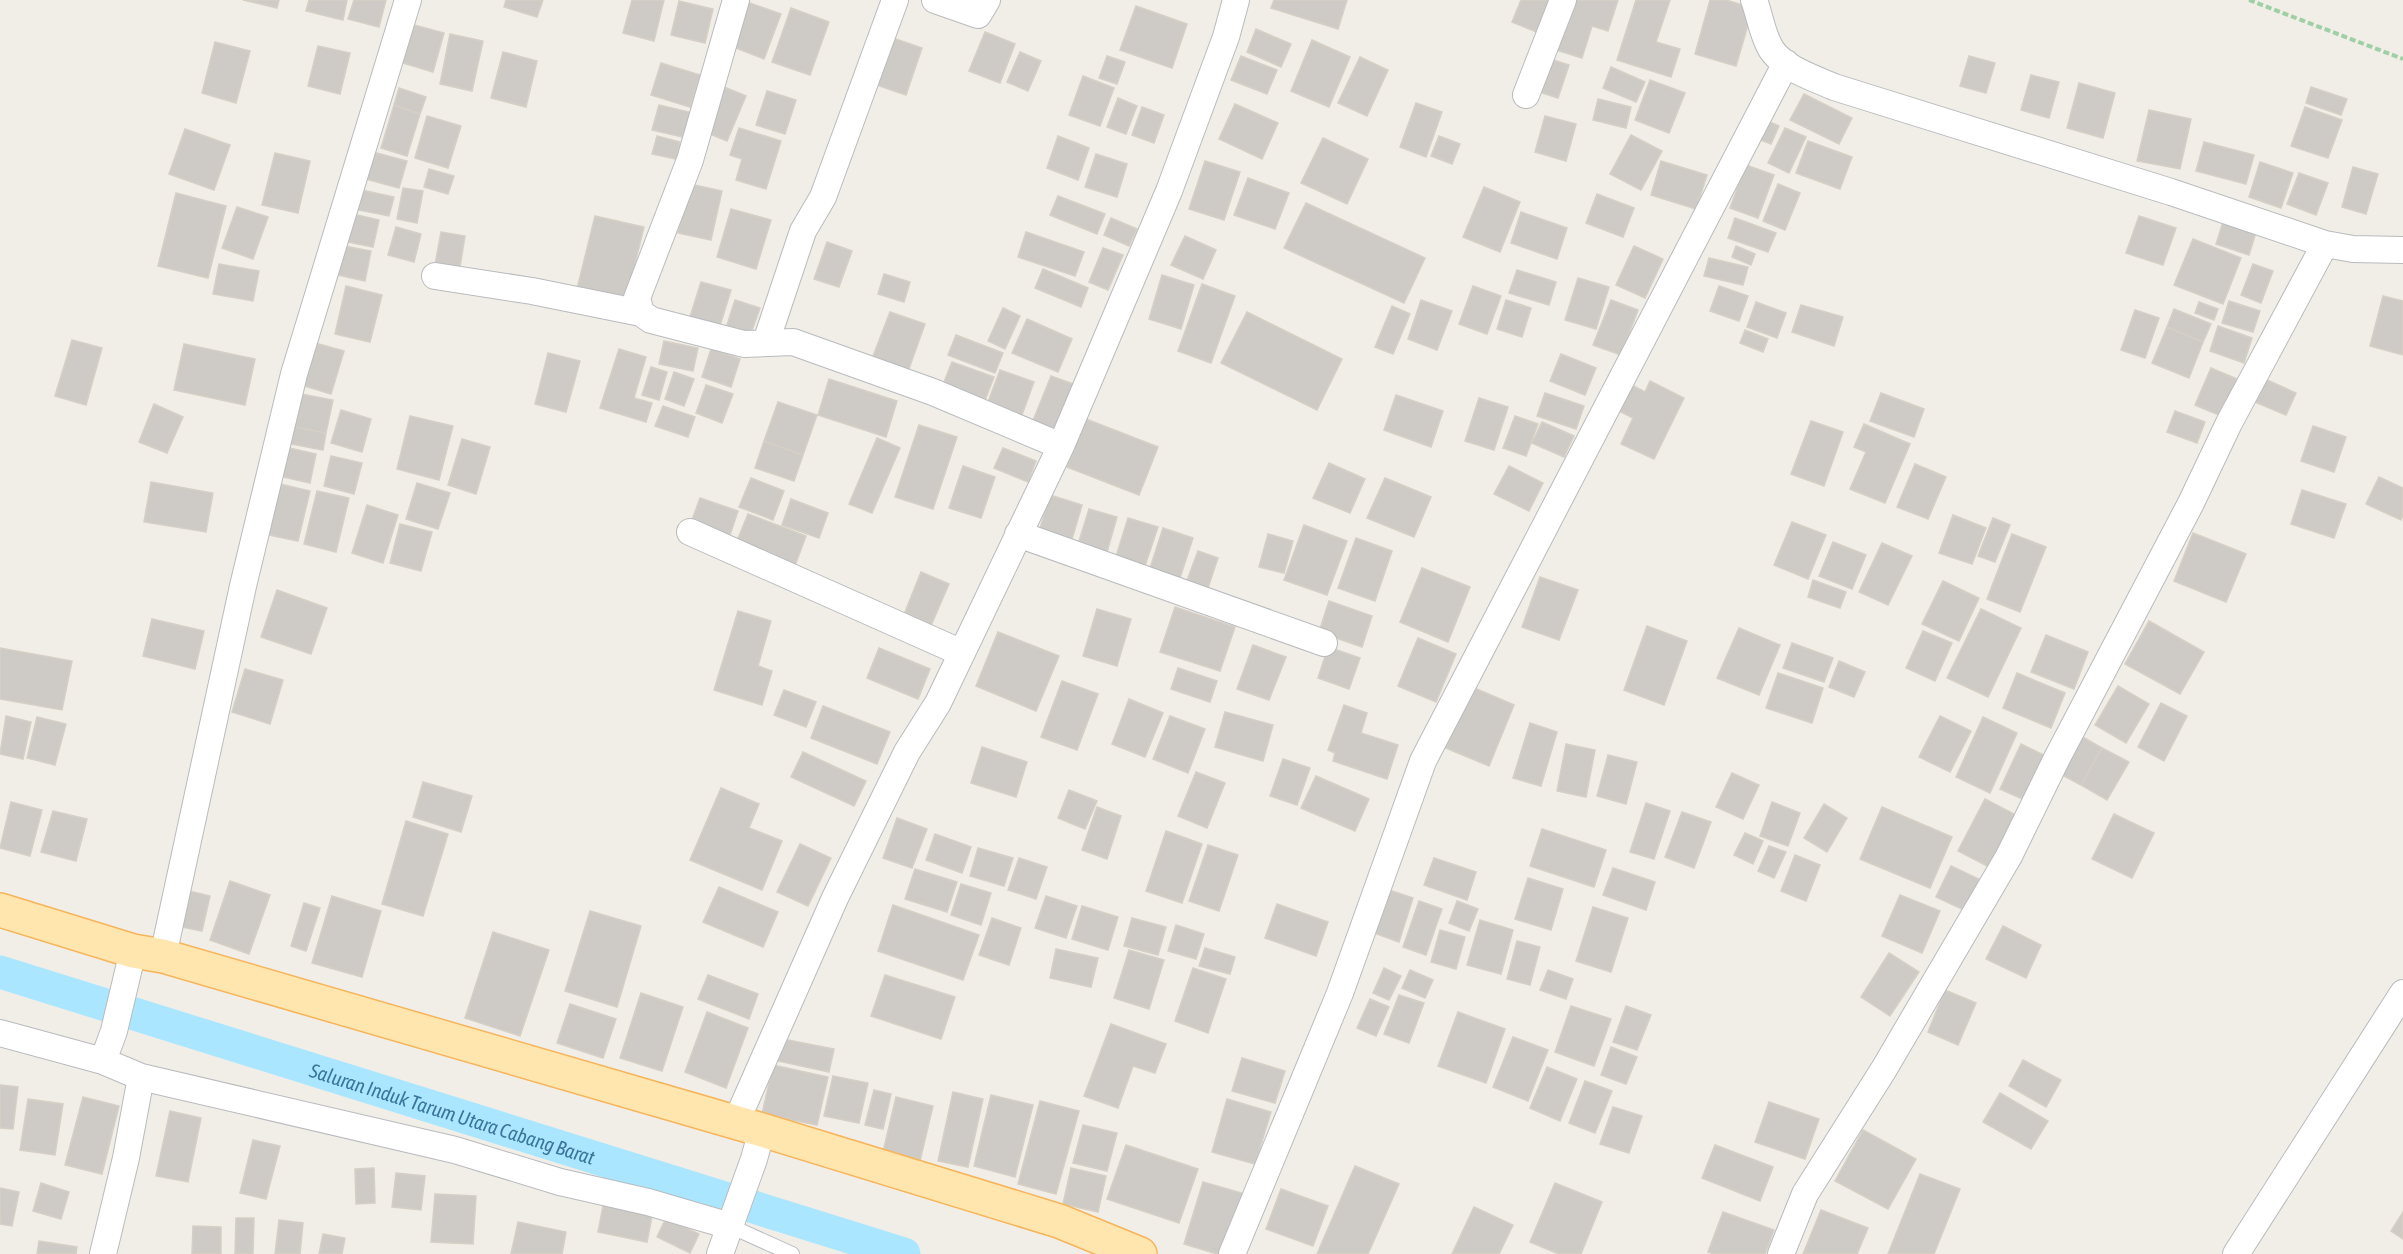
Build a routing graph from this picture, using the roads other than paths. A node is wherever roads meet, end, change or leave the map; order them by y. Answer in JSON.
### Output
{"nodes":[{"id":1,"x":408,"y":0,"type":"edge"},
{"id":2,"x":736,"y":0,"type":"edge"},
{"id":3,"x":895,"y":0,"type":"edge"},
{"id":4,"x":935,"y":0,"type":"edge"},
{"id":5,"x":987,"y":0,"type":"edge"},
{"id":6,"x":1563,"y":0,"type":"edge"},
{"id":7,"x":1754,"y":0,"type":"edge"},
{"id":8,"x":1229,"y":3,"type":"edge"},
{"id":9,"x":1786,"y":63,"type":"junction"},
{"id":10,"x":1526,"y":96,"type":"dead end"},
{"id":11,"x":2325,"y":244,"type":"junction"},
{"id":12,"x":2403,"y":250,"type":"edge"},
{"id":13,"x":435,"y":276,"type":"dead end"},
{"id":14,"x":641,"y":313,"type":"junction"},
{"id":15,"x":766,"y":342,"type":"junction"},
{"id":16,"x":1061,"y":446,"type":"junction"},
{"id":17,"x":690,"y":532,"type":"dead end"},
{"id":18,"x":1018,"y":534,"type":"junction"},
{"id":19,"x":1324,"y":643,"type":"dead end"},
{"id":20,"x":962,"y":653,"type":"junction"},
{"id":21,"x":0,"y":910,"type":"edge"},
{"id":22,"x":141,"y":962,"type":"junction"},
{"id":23,"x":2403,"y":993,"type":"edge"},
{"id":24,"x":0,"y":1033,"type":"edge"},
{"id":25,"x":103,"y":1061,"type":"junction"},
{"id":26,"x":141,"y":1077,"type":"junction"},
{"id":27,"x":751,"y":1137,"type":"junction"},
{"id":28,"x":733,"y":1219,"type":"junction"},
{"id":29,"x":103,"y":1254,"type":"edge"},
{"id":30,"x":720,"y":1254,"type":"edge"},
{"id":31,"x":792,"y":1254,"type":"edge"},
{"id":32,"x":1140,"y":1254,"type":"edge"},
{"id":33,"x":1233,"y":1254,"type":"edge"},
{"id":34,"x":1781,"y":1254,"type":"edge"},
{"id":35,"x":2236,"y":1254,"type":"edge"}],
"edges":[{"from":1,"to":22,"type":"street"},
{"from":2,"to":14,"type":"street"},
{"from":3,"to":15,"type":"street"},
{"from":4,"to":5,"type":"street"},
{"from":6,"to":10,"type":"street"},
{"from":7,"to":9,"type":"street"},
{"from":8,"to":16,"type":"street"},
{"from":9,"to":11,"type":"street"},
{"from":9,"to":33,"type":"street"},
{"from":11,"to":12,"type":"street"},
{"from":11,"to":34,"type":"street"},
{"from":13,"to":14,"type":"street"},
{"from":14,"to":15,"type":"street"},
{"from":15,"to":16,"type":"street"},
{"from":16,"to":18,"type":"street"},
{"from":17,"to":20,"type":"street"},
{"from":18,"to":19,"type":"street"},
{"from":18,"to":20,"type":"street"},
{"from":20,"to":27,"type":"street"},
{"from":21,"to":22,"type":"main road"},
{"from":22,"to":25,"type":"street"},
{"from":22,"to":27,"type":"main road"},
{"from":23,"to":35,"type":"street"},
{"from":24,"to":25,"type":"street"},
{"from":25,"to":26,"type":"street"},
{"from":26,"to":28,"type":"street"},
{"from":26,"to":29,"type":"street"},
{"from":27,"to":28,"type":"street"},
{"from":27,"to":32,"type":"main road"},
{"from":28,"to":30,"type":"street"},
{"from":28,"to":31,"type":"lane"}]}
